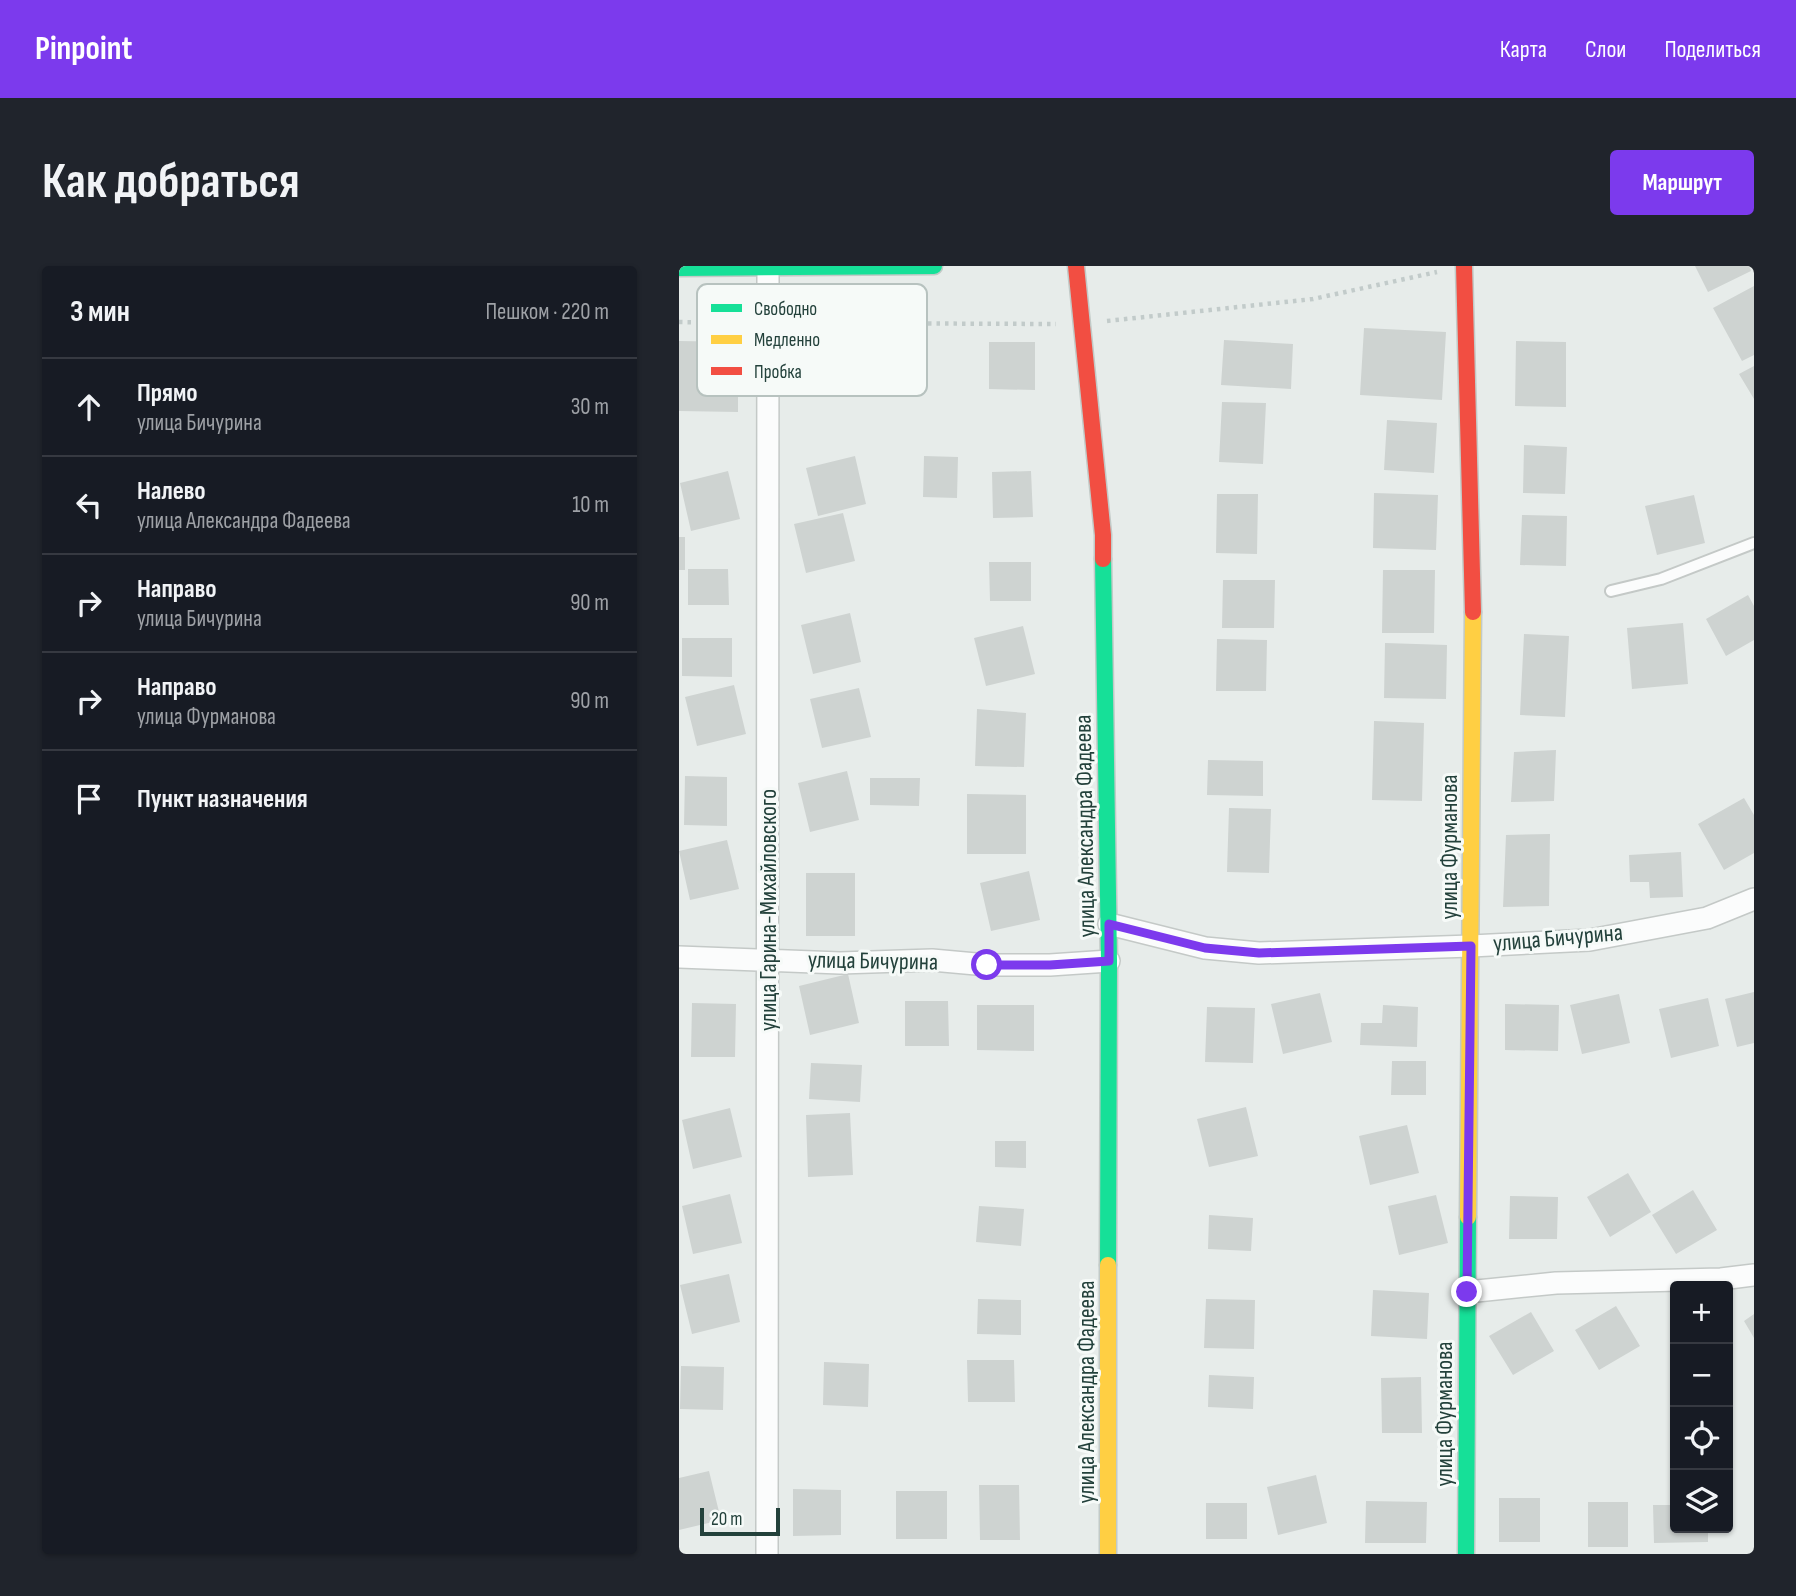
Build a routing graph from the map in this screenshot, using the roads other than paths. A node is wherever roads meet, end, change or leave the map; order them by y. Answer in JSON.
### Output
{"nodes":[{"id":1,"x":934,"y":266,"type":"edge"},
{"id":2,"x":1076,"y":266,"type":"edge"},
{"id":3,"x":1464,"y":266,"type":"edge"},
{"id":4,"x":768,"y":267,"type":"edge"},
{"id":5,"x":679,"y":268,"type":"edge"},
{"id":6,"x":768,"y":396,"type":"edge"},
{"id":7,"x":1754,"y":542,"type":"edge"},
{"id":8,"x":1611,"y":590,"type":"dead end"},
{"id":9,"x":1754,"y":899,"type":"edge"},
{"id":10,"x":1109,"y":924,"type":"junction"},
{"id":11,"x":1471,"y":946,"type":"junction"},
{"id":12,"x":679,"y":957,"type":"edge"},
{"id":13,"x":769,"y":959,"type":"junction"},
{"id":14,"x":1109,"y":961,"type":"junction"},
{"id":15,"x":1754,"y":1275,"type":"edge"},
{"id":16,"x":1467,"y":1292,"type":"junction"},
{"id":17,"x":767,"y":1554,"type":"edge"},
{"id":18,"x":1108,"y":1554,"type":"edge"},
{"id":19,"x":1466,"y":1554,"type":"edge"}],
"edges":[{"from":1,"to":4,"type":"street"},
{"from":2,"to":10,"type":"street","name":"улица Александра Фадеева"},
{"from":3,"to":11,"type":"street","name":"улица Фурманова"},
{"from":4,"to":5,"type":"street"},
{"from":6,"to":13,"type":"street","name":"улица Гарина-Михайловского"},
{"from":7,"to":8,"type":"lane"},
{"from":9,"to":11,"type":"street","name":"улица Бичурина"},
{"from":10,"to":11,"type":"street","name":"улица Бичурина"},
{"from":10,"to":14,"type":"street","name":"улица Александра Фадеева"},
{"from":11,"to":16,"type":"street","name":"улица Фурманова"},
{"from":12,"to":13,"type":"street","name":"улица Бичурина"},
{"from":13,"to":14,"type":"street","name":"улица Бичурина"},
{"from":13,"to":17,"type":"street","name":"улица Гарина-Михайловского"},
{"from":14,"to":18,"type":"street","name":"улица Александра Фадеева"},
{"from":15,"to":16,"type":"street"},
{"from":16,"to":19,"type":"street","name":"улица Фурманова"}]}
